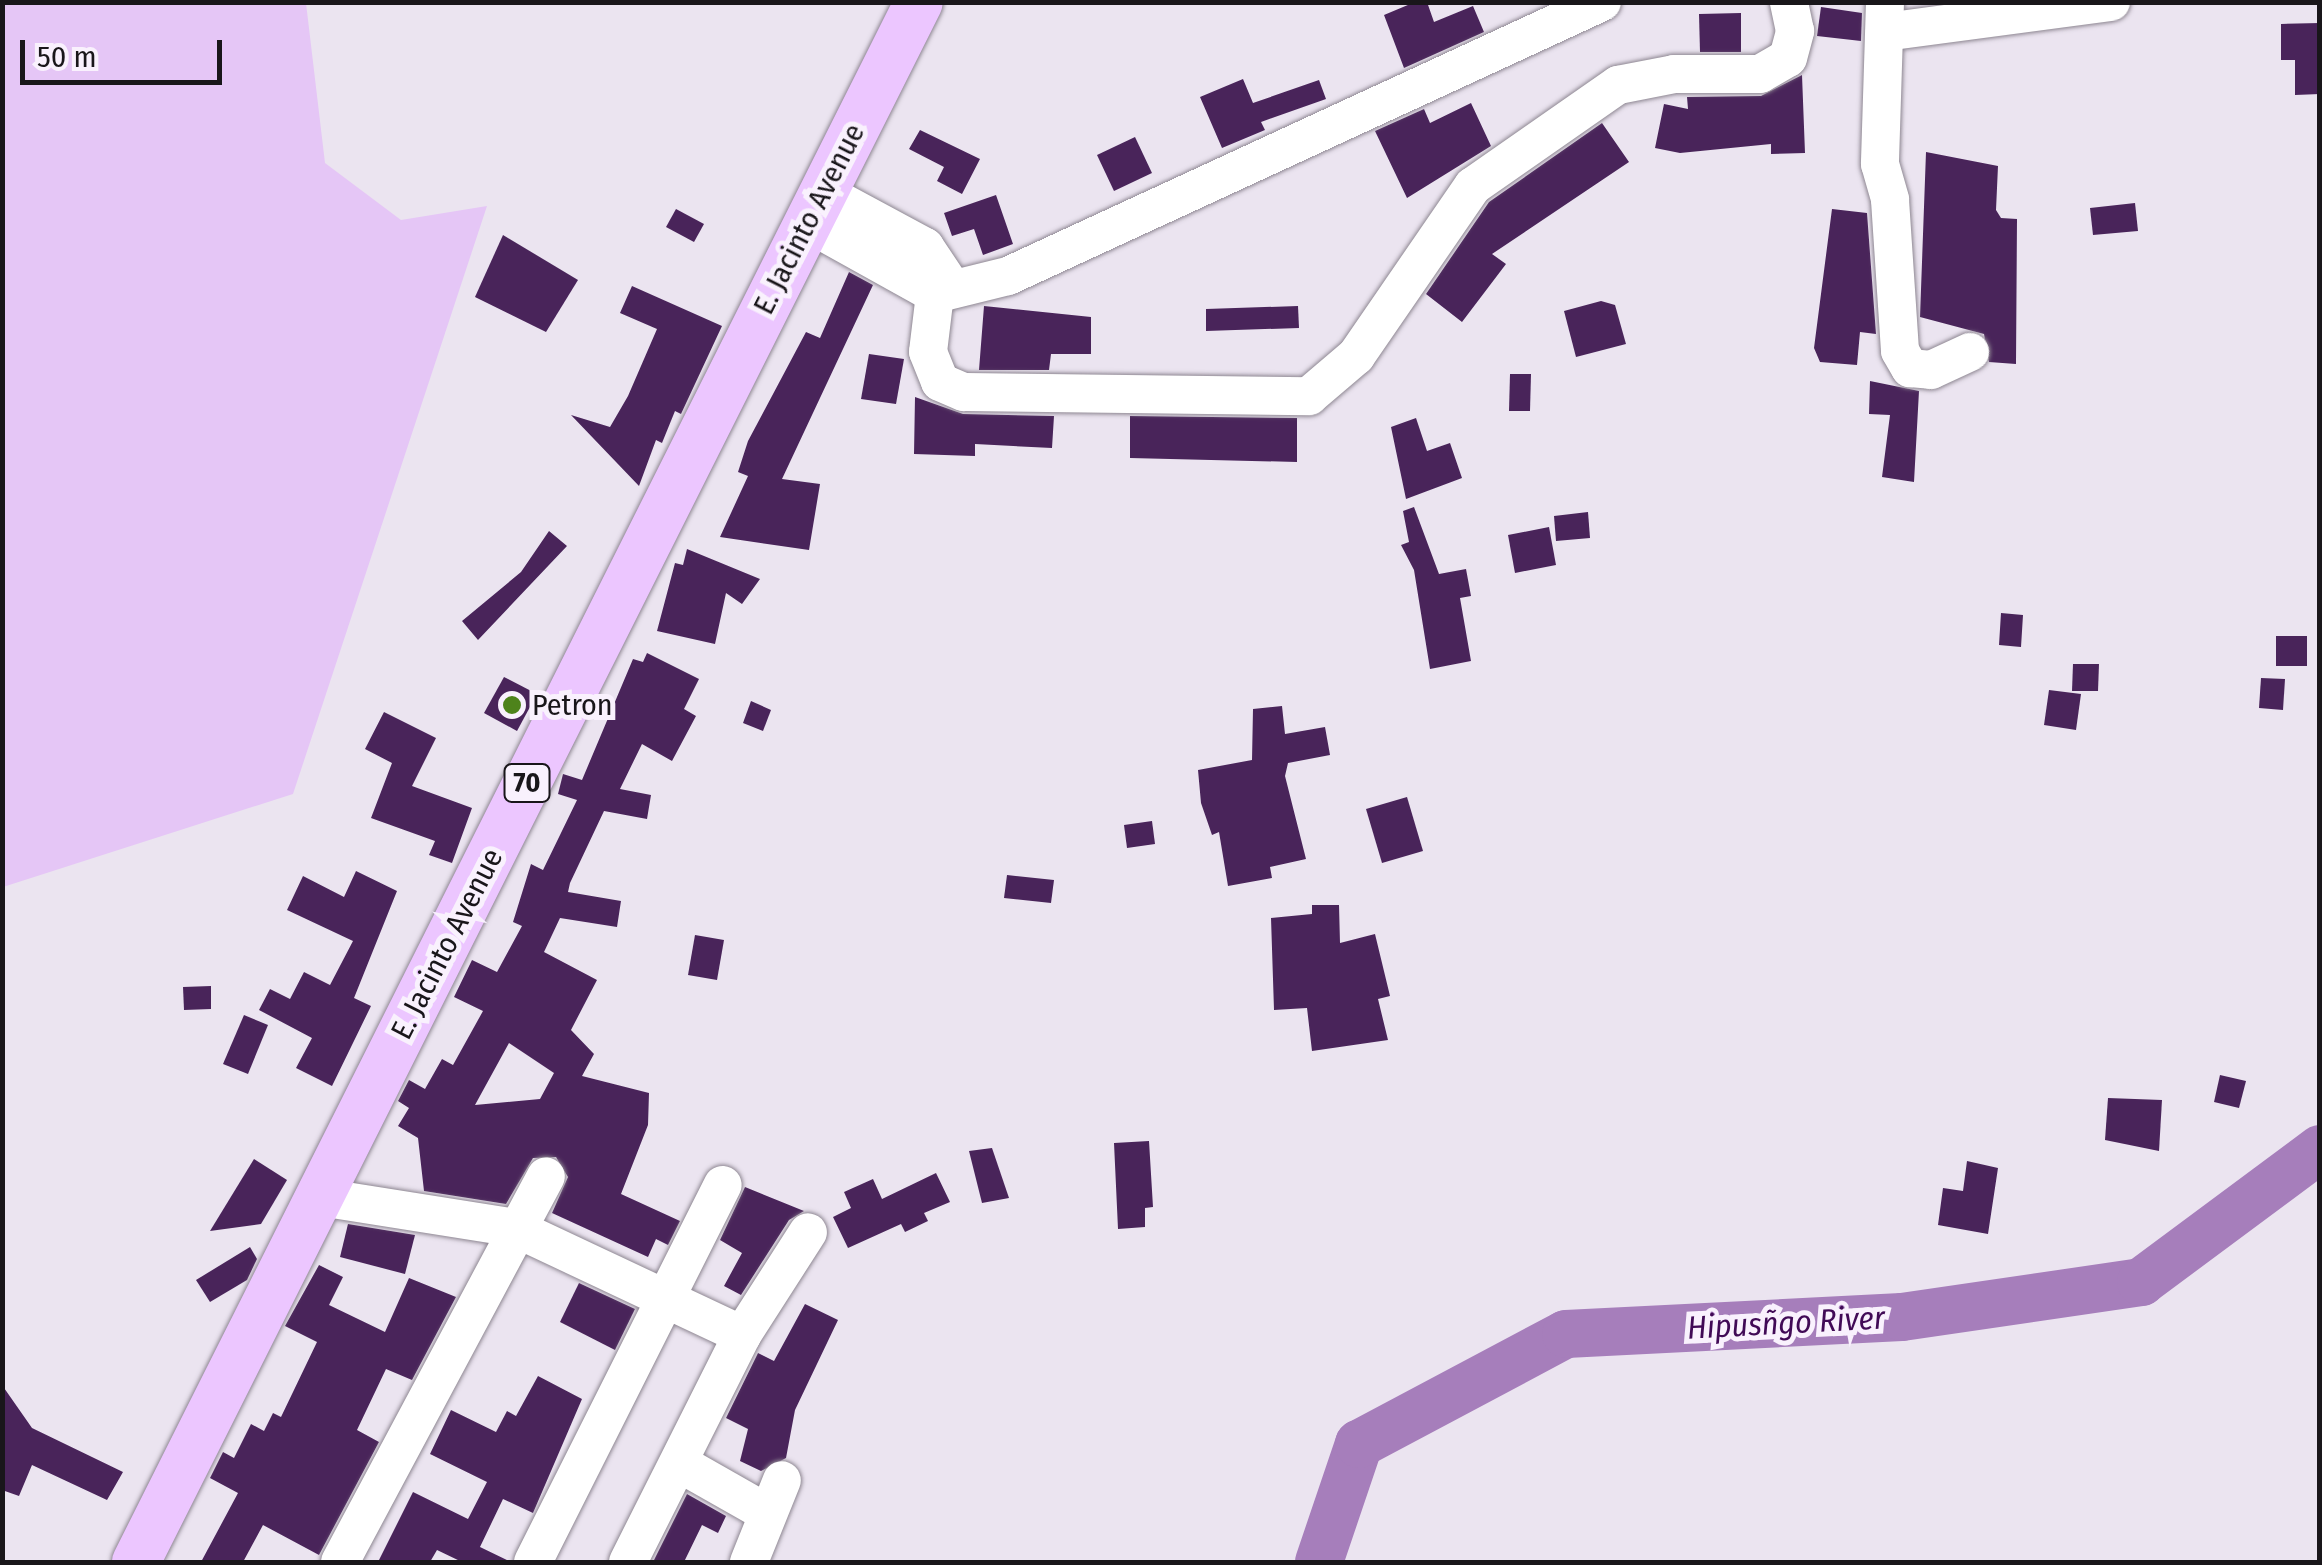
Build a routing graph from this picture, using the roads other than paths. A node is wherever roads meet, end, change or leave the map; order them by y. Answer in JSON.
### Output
{"nodes":[{"id":1,"x":918,"y":2,"type":"edge"},
{"id":2,"x":1602,"y":2,"type":"edge"},
{"id":3,"x":1789,"y":2,"type":"edge"},
{"id":4,"x":2111,"y":2,"type":"edge"},
{"id":5,"x":1885,"y":17,"type":"edge"},
{"id":6,"x":815,"y":207,"type":"junction"},
{"id":7,"x":944,"y":292,"type":"junction"},
{"id":8,"x":1970,"y":352,"type":"dead end"},
{"id":9,"x":546,"y":1177,"type":"dead end"},
{"id":10,"x":723,"y":1185,"type":"dead end"},
{"id":11,"x":320,"y":1198,"type":"junction"},
{"id":12,"x":515,"y":1228,"type":"junction"},
{"id":13,"x":808,"y":1232,"type":"dead end"},
{"id":14,"x":663,"y":1301,"type":"junction"},
{"id":15,"x":742,"y":1335,"type":"junction"},
{"id":16,"x":679,"y":1463,"type":"junction"},
{"id":17,"x":540,"y":1560,"type":"edge"},
{"id":18,"x":136,"y":1562,"type":"edge"},
{"id":19,"x":340,"y":1562,"type":"edge"},
{"id":20,"x":628,"y":1562,"type":"edge"},
{"id":21,"x":750,"y":1562,"type":"edge"}],
"edges":[{"from":1,"to":6,"type":"main road","name":"E. Jacinto Avenue","number":"70"},
{"from":2,"to":7,"type":"street"},
{"from":3,"to":7,"type":"street"},
{"from":4,"to":5,"type":"street"},
{"from":5,"to":8,"type":"street"},
{"from":6,"to":7,"type":"street"},
{"from":6,"to":11,"type":"main road","name":"E. Jacinto Avenue","number":"70"},
{"from":9,"to":12,"type":"street"},
{"from":10,"to":14,"type":"street"},
{"from":11,"to":12,"type":"street"},
{"from":11,"to":18,"type":"main road","name":"E. Jacinto Avenue","number":"70"},
{"from":12,"to":14,"type":"street"},
{"from":12,"to":19,"type":"street"},
{"from":13,"to":15,"type":"street"},
{"from":14,"to":15,"type":"street"},
{"from":14,"to":17,"type":"street"},
{"from":15,"to":16,"type":"street"},
{"from":16,"to":20,"type":"street"},
{"from":16,"to":21,"type":"street"}]}
